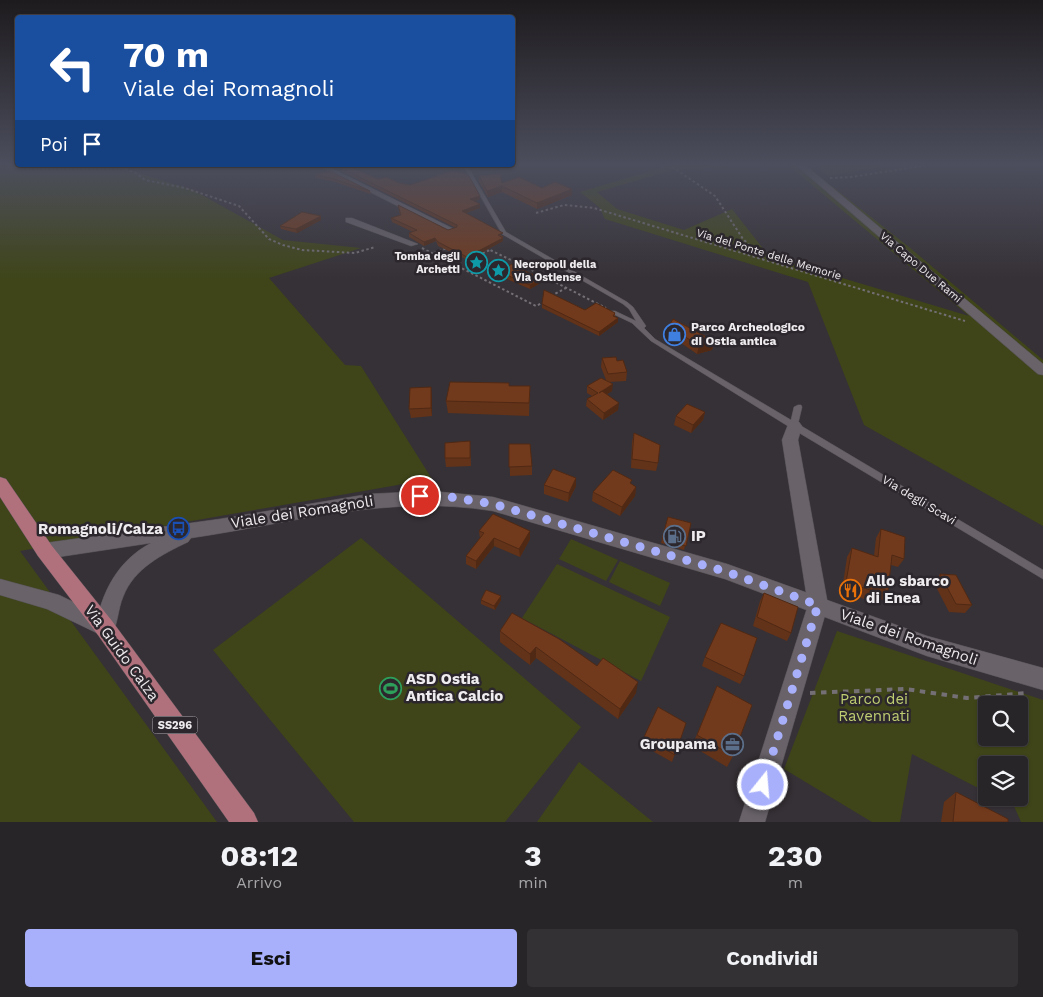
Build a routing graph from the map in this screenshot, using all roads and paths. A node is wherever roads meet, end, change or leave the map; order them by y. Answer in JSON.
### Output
{"nodes":[{"id":1,"x":228,"y":202,"type":"edge"},
{"id":2,"x":396,"y":202,"type":"edge"},
{"id":3,"x":486,"y":202,"type":"edge"},
{"id":4,"x":719,"y":202,"type":"edge"},
{"id":5,"x":843,"y":202,"type":"edge"},
{"id":6,"x":536,"y":213,"type":"dead end"},
{"id":7,"x":349,"y":220,"type":"dead end"},
{"id":8,"x":452,"y":230,"type":"edge"},
{"id":9,"x":414,"y":244,"type":"dead end"},
{"id":10,"x":452,"y":246,"type":"edge"},
{"id":11,"x":483,"y":246,"type":"edge"},
{"id":12,"x":375,"y":247,"type":"dead end"},
{"id":13,"x":490,"y":250,"type":"junction"},
{"id":14,"x":765,"y":260,"type":"junction"},
{"id":15,"x":449,"y":261,"type":"junction"},
{"id":16,"x":530,"y":270,"type":"junction"},
{"id":17,"x":524,"y":273,"type":"edge"},
{"id":18,"x":567,"y":288,"type":"junction"},
{"id":19,"x":613,"y":312,"type":"joint"},
{"id":20,"x":973,"y":323,"type":"dead end"},
{"id":21,"x":653,"y":340,"type":"junction"},
{"id":22,"x":1043,"y":371,"type":"edge"},
{"id":23,"x":798,"y":407,"type":"dead end"},
{"id":24,"x":794,"y":426,"type":"junction"},
{"id":25,"x":0,"y":483,"type":"edge"},
{"id":26,"x":205,"y":528,"type":"junction"},
{"id":27,"x":45,"y":551,"type":"junction"},
{"id":28,"x":1043,"y":575,"type":"edge"},
{"id":29,"x":0,"y":587,"type":"edge"},
{"id":30,"x":818,"y":605,"type":"junction"},
{"id":31,"x":105,"y":628,"type":"junction"},
{"id":32,"x":1038,"y":686,"type":"edge"},
{"id":33,"x":791,"y":694,"type":"junction"},
{"id":34,"x":245,"y":822,"type":"edge"},
{"id":35,"x":752,"y":822,"type":"edge"}],
"edges":[{"from":1,"to":12,"type":"path"},
{"from":2,"to":8,"type":"street"},
{"from":3,"to":21,"type":"lane","name":"Via degli Scavi"},
{"from":4,"to":14,"type":"path"},
{"from":5,"to":22,"type":"street","name":"Via Capo Due Rami"},
{"from":6,"to":14,"type":"path","name":"Via del Ponte delle Memorie"},
{"from":7,"to":9,"type":"street"},
{"from":10,"to":15,"type":"path"},
{"from":11,"to":13,"type":"path"},
{"from":13,"to":15,"type":"path"},
{"from":13,"to":16,"type":"path"},
{"from":14,"to":20,"type":"path","name":"Via del Ponte delle Memorie"},
{"from":15,"to":18,"type":"path"},
{"from":16,"to":17,"type":"path"},
{"from":16,"to":18,"type":"path"},
{"from":18,"to":19,"type":"path"},
{"from":19,"to":21,"type":"lane","name":"Via degli Scavi"},
{"from":21,"to":24,"type":"lane","name":"Via degli Scavi"},
{"from":23,"to":24,"type":"lane"},
{"from":24,"to":28,"type":"lane","name":"Via degli Scavi"},
{"from":24,"to":30,"type":"street"},
{"from":25,"to":27,"type":"main road","name":"Via Guido Calza","number":"SS296"},
{"from":26,"to":27,"type":"street","name":"Viale dei Romagnoli"},
{"from":26,"to":30,"type":"street","name":"Viale dei Romagnoli"},
{"from":26,"to":31,"type":"street"},
{"from":27,"to":31,"type":"main road","name":"Via Guido Calza","number":"SS296"},
{"from":29,"to":31,"type":"street"},
{"from":30,"to":32,"type":"street","name":"Viale dei Romagnoli"},
{"from":30,"to":33,"type":"street"},
{"from":31,"to":34,"type":"main road","name":"Via Guido Calza","number":"SS296"},
{"from":32,"to":33,"type":"path"},
{"from":33,"to":35,"type":"street"}]}
